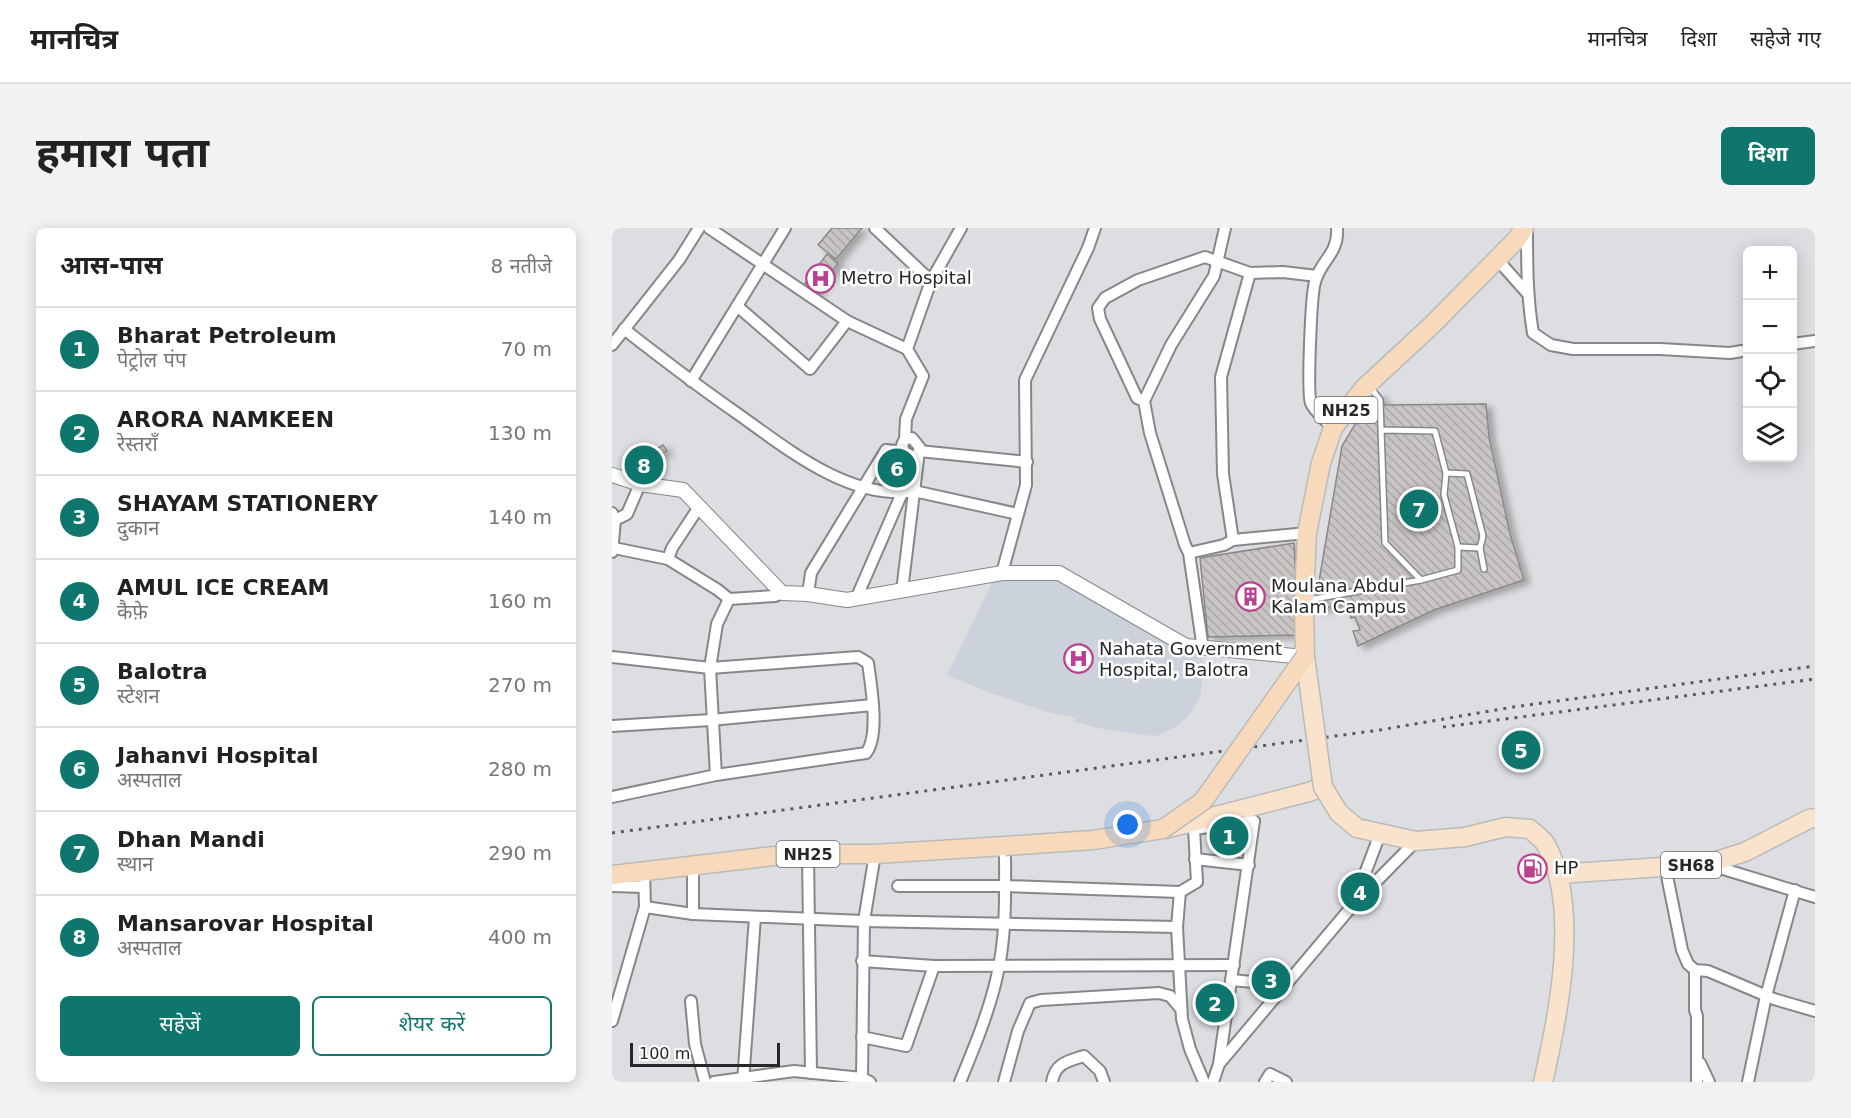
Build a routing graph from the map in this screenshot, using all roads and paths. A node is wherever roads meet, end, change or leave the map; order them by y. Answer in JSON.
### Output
{"nodes":[{"id":1,"x":699,"y":228,"type":"edge"},
{"id":2,"x":709,"y":228,"type":"edge"},
{"id":3,"x":785,"y":228,"type":"edge"},
{"id":4,"x":874,"y":228,"type":"edge"},
{"id":5,"x":961,"y":228,"type":"edge"},
{"id":6,"x":1095,"y":228,"type":"edge"},
{"id":7,"x":1225,"y":228,"type":"edge"},
{"id":8,"x":1337,"y":228,"type":"edge"},
{"id":9,"x":1525,"y":228,"type":"edge"},
{"id":10,"x":1497,"y":259,"type":"junction"},
{"id":11,"x":1217,"y":262,"type":"junction"},
{"id":12,"x":763,"y":264,"type":"junction"},
{"id":13,"x":1250,"y":273,"type":"junction"},
{"id":14,"x":1317,"y":276,"type":"junction"},
{"id":15,"x":931,"y":281,"type":"junction"},
{"id":16,"x":1528,"y":294,"type":"junction"},
{"id":17,"x":737,"y":306,"type":"junction"},
{"id":18,"x":848,"y":321,"type":"junction"},
{"id":19,"x":624,"y":329,"type":"junction"},
{"id":20,"x":1815,"y":341,"type":"edge"},
{"id":21,"x":1797,"y":343,"type":"edge"},
{"id":22,"x":612,"y":345,"type":"edge"},
{"id":23,"x":907,"y":349,"type":"junction"},
{"id":24,"x":1743,"y":351,"type":"edge"},
{"id":25,"x":691,"y":381,"type":"junction"},
{"id":26,"x":1369,"y":383,"type":"junction"},
{"id":27,"x":1144,"y":401,"type":"junction"},
{"id":28,"x":1333,"y":428,"type":"junction"},
{"id":29,"x":1381,"y":430,"type":"junction"},
{"id":30,"x":905,"y":439,"type":"junction"},
{"id":31,"x":904,"y":452,"type":"junction"},
{"id":32,"x":920,"y":452,"type":"junction"},
{"id":33,"x":1027,"y":462,"type":"junction"},
{"id":34,"x":1446,"y":473,"type":"junction"},
{"id":35,"x":612,"y":476,"type":"edge"},
{"id":36,"x":639,"y":484,"type":"junction"},
{"id":37,"x":865,"y":487,"type":"junction"},
{"id":38,"x":914,"y":491,"type":"junction"},
{"id":39,"x":902,"y":493,"type":"junction"},
{"id":40,"x":699,"y":507,"type":"junction"},
{"id":41,"x":1018,"y":514,"type":"junction"},
{"id":42,"x":613,"y":517,"type":"edge"},
{"id":43,"x":1306,"y":533,"type":"junction"},
{"id":44,"x":1233,"y":540,"type":"junction"},
{"id":45,"x":1458,"y":547,"type":"junction"},
{"id":46,"x":1480,"y":548,"type":"junction"},
{"id":47,"x":613,"y":550,"type":"edge"},
{"id":48,"x":1189,"y":553,"type":"junction"},
{"id":49,"x":668,"y":559,"type":"junction"},
{"id":50,"x":1484,"y":569,"type":"dead end"},
{"id":51,"x":1002,"y":573,"type":"junction"},
{"id":52,"x":1421,"y":580,"type":"junction"},
{"id":53,"x":902,"y":591,"type":"junction"},
{"id":54,"x":782,"y":593,"type":"junction"},
{"id":55,"x":808,"y":594,"type":"junction"},
{"id":56,"x":729,"y":598,"type":"junction"},
{"id":57,"x":856,"y":599,"type":"junction"},
{"id":58,"x":1304,"y":600,"type":"junction"},
{"id":59,"x":1203,"y":649,"type":"junction"},
{"id":60,"x":612,"y":657,"type":"edge"},
{"id":61,"x":1305,"y":657,"type":"junction"},
{"id":62,"x":710,"y":668,"type":"junction"},
{"id":63,"x":873,"y":705,"type":"junction"},
{"id":64,"x":711,"y":720,"type":"junction"},
{"id":65,"x":612,"y":726,"type":"edge"},
{"id":66,"x":716,"y":775,"type":"junction"},
{"id":67,"x":1323,"y":787,"type":"junction"},
{"id":68,"x":612,"y":797,"type":"edge"},
{"id":69,"x":1815,"y":818,"type":"edge"},
{"id":70,"x":1163,"y":829,"type":"junction"},
{"id":71,"x":1380,"y":834,"type":"junction"},
{"id":72,"x":1416,"y":841,"type":"junction"},
{"id":73,"x":1005,"y":846,"type":"junction"},
{"id":74,"x":808,"y":854,"type":"junction"},
{"id":75,"x":875,"y":854,"type":"junction"},
{"id":76,"x":1195,"y":858,"type":"junction"},
{"id":77,"x":693,"y":864,"type":"junction"},
{"id":78,"x":1706,"y":864,"type":"junction"},
{"id":79,"x":1249,"y":865,"type":"junction"},
{"id":80,"x":1665,"y":866,"type":"junction"},
{"id":81,"x":1558,"y":874,"type":"junction"},
{"id":82,"x":612,"y":875,"type":"edge"},
{"id":83,"x":644,"y":879,"type":"junction"},
{"id":84,"x":612,"y":886,"type":"edge"},
{"id":85,"x":898,"y":886,"type":"dead end"},
{"id":86,"x":1005,"y":886,"type":"junction"},
{"id":87,"x":1795,"y":891,"type":"junction"},
{"id":88,"x":1180,"y":892,"type":"junction"},
{"id":89,"x":1815,"y":897,"type":"edge"},
{"id":90,"x":1353,"y":905,"type":"junction"},
{"id":91,"x":645,"y":907,"type":"junction"},
{"id":92,"x":693,"y":914,"type":"junction"},
{"id":93,"x":755,"y":917,"type":"junction"},
{"id":94,"x":808,"y":919,"type":"junction"},
{"id":95,"x":864,"y":921,"type":"junction"},
{"id":96,"x":1004,"y":924,"type":"junction"},
{"id":97,"x":1178,"y":927,"type":"junction"},
{"id":98,"x":862,"y":961,"type":"junction"},
{"id":99,"x":1178,"y":964,"type":"junction"},
{"id":100,"x":999,"y":965,"type":"junction"},
{"id":101,"x":1234,"y":965,"type":"junction"},
{"id":102,"x":934,"y":966,"type":"junction"},
{"id":103,"x":1695,"y":970,"type":"junction"},
{"id":104,"x":1231,"y":980,"type":"junction"},
{"id":105,"x":1286,"y":985,"type":"junction"},
{"id":106,"x":1766,"y":996,"type":"junction"},
{"id":107,"x":615,"y":1000,"type":"edge"},
{"id":108,"x":691,"y":1001,"type":"dead end"},
{"id":109,"x":1181,"y":1009,"type":"junction"},
{"id":110,"x":1815,"y":1011,"type":"edge"},
{"id":111,"x":612,"y":1021,"type":"edge"},
{"id":112,"x":862,"y":1036,"type":"junction"},
{"id":113,"x":1697,"y":1057,"type":"junction"},
{"id":114,"x":1219,"y":1064,"type":"junction"},
{"id":115,"x":811,"y":1073,"type":"junction"},
{"id":116,"x":744,"y":1079,"type":"edge"},
{"id":117,"x":866,"y":1080,"type":"edge"},
{"id":118,"x":705,"y":1082,"type":"edge"},
{"id":119,"x":714,"y":1082,"type":"edge"},
{"id":120,"x":960,"y":1082,"type":"edge"},
{"id":121,"x":1004,"y":1082,"type":"edge"},
{"id":122,"x":1052,"y":1082,"type":"edge"},
{"id":123,"x":1104,"y":1082,"type":"edge"},
{"id":124,"x":1204,"y":1082,"type":"edge"},
{"id":125,"x":1213,"y":1082,"type":"edge"},
{"id":126,"x":1265,"y":1082,"type":"edge"},
{"id":127,"x":1286,"y":1082,"type":"edge"},
{"id":128,"x":1543,"y":1082,"type":"edge"},
{"id":129,"x":1697,"y":1082,"type":"edge"},
{"id":130,"x":1709,"y":1082,"type":"edge"},
{"id":131,"x":1748,"y":1082,"type":"edge"}],
"edges":[{"from":1,"to":19,"type":"street"},
{"from":2,"to":12,"type":"street"},
{"from":3,"to":12,"type":"street"},
{"from":4,"to":15,"type":"street"},
{"from":5,"to":15,"type":"street"},
{"from":6,"to":33,"type":"street"},
{"from":7,"to":11,"type":"street"},
{"from":8,"to":14,"type":"street"},
{"from":9,"to":10,"type":"highway","number":"NH25"},
{"from":9,"to":16,"type":"street"},
{"from":10,"to":16,"type":"street"},
{"from":10,"to":26,"type":"highway","number":"NH25"},
{"from":11,"to":13,"type":"street"},
{"from":11,"to":27,"type":"street"},
{"from":11,"to":27,"type":"street"},
{"from":12,"to":17,"type":"street"},
{"from":12,"to":18,"type":"street"},
{"from":13,"to":14,"type":"street"},
{"from":13,"to":44,"type":"street"},
{"from":14,"to":28,"type":"street"},
{"from":15,"to":23,"type":"street"},
{"from":16,"to":24,"type":"street"},
{"from":17,"to":18,"type":"street"},
{"from":17,"to":25,"type":"street"},
{"from":18,"to":23,"type":"street"},
{"from":19,"to":22,"type":"street"},
{"from":19,"to":25,"type":"street"},
{"from":20,"to":21,"type":"street"},
{"from":23,"to":30,"type":"street"},
{"from":25,"to":37,"type":"street"},
{"from":26,"to":28,"type":"highway","number":"NH25"},
{"from":26,"to":29,"type":"lane"},
{"from":27,"to":48,"type":"street"},
{"from":28,"to":43,"type":"highway","number":"NH25"},
{"from":29,"to":34,"type":"lane"},
{"from":29,"to":52,"type":"lane"},
{"from":30,"to":31,"type":"street"},
{"from":30,"to":32,"type":"street"},
{"from":31,"to":32,"type":"street"},
{"from":31,"to":37,"type":"street"},
{"from":32,"to":33,"type":"street"},
{"from":32,"to":38,"type":"street"},
{"from":33,"to":41,"type":"street"},
{"from":34,"to":45,"type":"lane"},
{"from":34,"to":46,"type":"lane"},
{"from":35,"to":36,"type":"street"},
{"from":36,"to":40,"type":"street"},
{"from":36,"to":42,"type":"street"},
{"from":37,"to":39,"type":"street"},
{"from":37,"to":55,"type":"street"},
{"from":38,"to":39,"type":"street"},
{"from":38,"to":41,"type":"street"},
{"from":38,"to":53,"type":"street"},
{"from":39,"to":57,"type":"street"},
{"from":40,"to":49,"type":"street"},
{"from":40,"to":54,"type":"street"},
{"from":41,"to":51,"type":"street"},
{"from":42,"to":47,"type":"street"},
{"from":43,"to":44,"type":"street"},
{"from":43,"to":58,"type":"highway","number":"NH25"},
{"from":44,"to":48,"type":"street"},
{"from":45,"to":46,"type":"lane"},
{"from":45,"to":52,"type":"lane"},
{"from":46,"to":50,"type":"lane"},
{"from":47,"to":49,"type":"street"},
{"from":48,"to":59,"type":"street"},
{"from":49,"to":56,"type":"street"},
{"from":51,"to":53,"type":"street"},
{"from":51,"to":59,"type":"street"},
{"from":52,"to":58,"type":"lane"},
{"from":53,"to":57,"type":"street"},
{"from":54,"to":55,"type":"street"},
{"from":54,"to":56,"type":"street"},
{"from":55,"to":57,"type":"street"},
{"from":56,"to":62,"type":"street"},
{"from":58,"to":61,"type":"highway","number":"NH25"},
{"from":59,"to":61,"type":"street"},
{"from":60,"to":62,"type":"street"},
{"from":61,"to":67,"type":"main road","bridge":true},
{"from":61,"to":70,"type":"highway","number":"NH25","bridge":true},
{"from":62,"to":63,"type":"street"},
{"from":62,"to":64,"type":"street"},
{"from":63,"to":64,"type":"street"},
{"from":63,"to":66,"type":"street"},
{"from":64,"to":65,"type":"street"},
{"from":64,"to":66,"type":"street"},
{"from":66,"to":68,"type":"street"},
{"from":67,"to":70,"type":"main road","bridge":true},
{"from":67,"to":71,"type":"main road","bridge":true},
{"from":69,"to":78,"type":"main road","number":"SH68"},
{"from":70,"to":73,"type":"highway","number":"NH25","bridge":true},
{"from":71,"to":72,"type":"main road"},
{"from":71,"to":90,"type":"street"},
{"from":72,"to":81,"type":"main road"},
{"from":72,"to":90,"type":"street"},
{"from":73,"to":75,"type":"highway","number":"NH25"},
{"from":73,"to":86,"type":"street"},
{"from":74,"to":75,"type":"highway","number":"NH25"},
{"from":74,"to":77,"type":"highway","number":"NH25"},
{"from":74,"to":94,"type":"street"},
{"from":75,"to":95,"type":"street"},
{"from":76,"to":79,"type":"street"},
{"from":76,"to":79,"type":"street"},
{"from":76,"to":88,"type":"street"},
{"from":77,"to":83,"type":"highway","number":"NH25"},
{"from":77,"to":92,"type":"street"},
{"from":78,"to":80,"type":"main road","number":"SH68"},
{"from":78,"to":87,"type":"street"},
{"from":79,"to":101,"type":"street"},
{"from":80,"to":81,"type":"main road","number":"SH68"},
{"from":80,"to":103,"type":"street"},
{"from":81,"to":128,"type":"main road"},
{"from":82,"to":83,"type":"highway","number":"NH25"},
{"from":83,"to":84,"type":"street"},
{"from":83,"to":91,"type":"street"},
{"from":85,"to":86,"type":"street"},
{"from":86,"to":88,"type":"street"},
{"from":86,"to":96,"type":"street"},
{"from":87,"to":89,"type":"street"},
{"from":87,"to":106,"type":"street"},
{"from":88,"to":97,"type":"street"},
{"from":90,"to":105,"type":"street"},
{"from":91,"to":92,"type":"street"},
{"from":91,"to":107,"type":"street"},
{"from":92,"to":93,"type":"street"},
{"from":93,"to":94,"type":"street"},
{"from":93,"to":116,"type":"street"},
{"from":94,"to":95,"type":"street"},
{"from":94,"to":115,"type":"street"},
{"from":95,"to":96,"type":"street"},
{"from":95,"to":98,"type":"street"},
{"from":96,"to":97,"type":"street"},
{"from":96,"to":100,"type":"street"},
{"from":97,"to":99,"type":"street"},
{"from":98,"to":102,"type":"street"},
{"from":98,"to":112,"type":"street"},
{"from":99,"to":100,"type":"street"},
{"from":99,"to":101,"type":"street"},
{"from":99,"to":109,"type":"street"},
{"from":100,"to":102,"type":"street"},
{"from":100,"to":120,"type":"street"},
{"from":101,"to":104,"type":"street"},
{"from":102,"to":112,"type":"street"},
{"from":103,"to":106,"type":"street"},
{"from":103,"to":113,"type":"street"},
{"from":104,"to":105,"type":"street"},
{"from":104,"to":114,"type":"street"},
{"from":105,"to":114,"type":"street"},
{"from":106,"to":110,"type":"street"},
{"from":106,"to":131,"type":"street"},
{"from":107,"to":111,"type":"street"},
{"from":108,"to":118,"type":"street"},
{"from":109,"to":121,"type":"street"},
{"from":109,"to":124,"type":"street"},
{"from":112,"to":117,"type":"street"},
{"from":113,"to":129,"type":"street"},
{"from":113,"to":130,"type":"street"},
{"from":114,"to":125,"type":"street"},
{"from":115,"to":116,"type":"street"},
{"from":115,"to":117,"type":"street"},
{"from":116,"to":119,"type":"street"},
{"from":122,"to":123,"type":"street"},
{"from":126,"to":127,"type":"street"}]}
